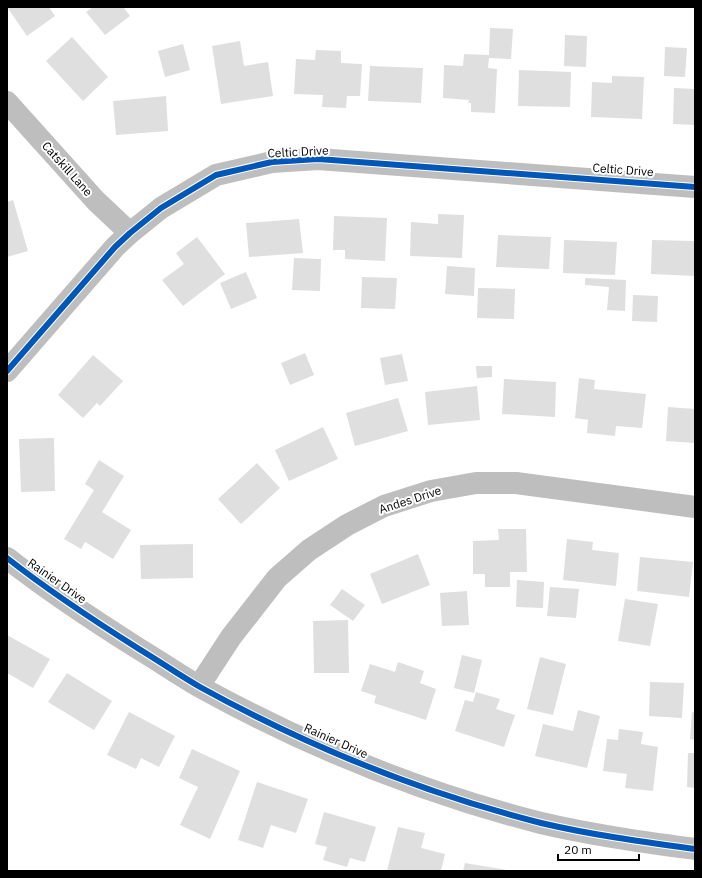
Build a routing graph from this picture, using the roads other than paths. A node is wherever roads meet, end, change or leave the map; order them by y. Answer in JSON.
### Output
{"nodes":[{"id":1,"x":7,"y":102,"type":"edge"},
{"id":2,"x":695,"y":187,"type":"edge"},
{"id":3,"x":130,"y":233,"type":"junction"},
{"id":4,"x":7,"y":372,"type":"edge"},
{"id":5,"x":695,"y":508,"type":"edge"},
{"id":6,"x":7,"y":558,"type":"edge"},
{"id":7,"x":199,"y":686,"type":"junction"},
{"id":8,"x":695,"y":849,"type":"edge"}],
"edges":[{"from":1,"to":3,"type":"street","name":"Catskill Lane"},
{"from":2,"to":3,"type":"street","name":"Celtic Drive"},
{"from":3,"to":4,"type":"street","name":"Celtic Drive"},
{"from":5,"to":7,"type":"street","name":"Andes Drive"},
{"from":6,"to":7,"type":"street","name":"Rainier Drive"},
{"from":7,"to":8,"type":"street","name":"Rainier Drive"}]}
